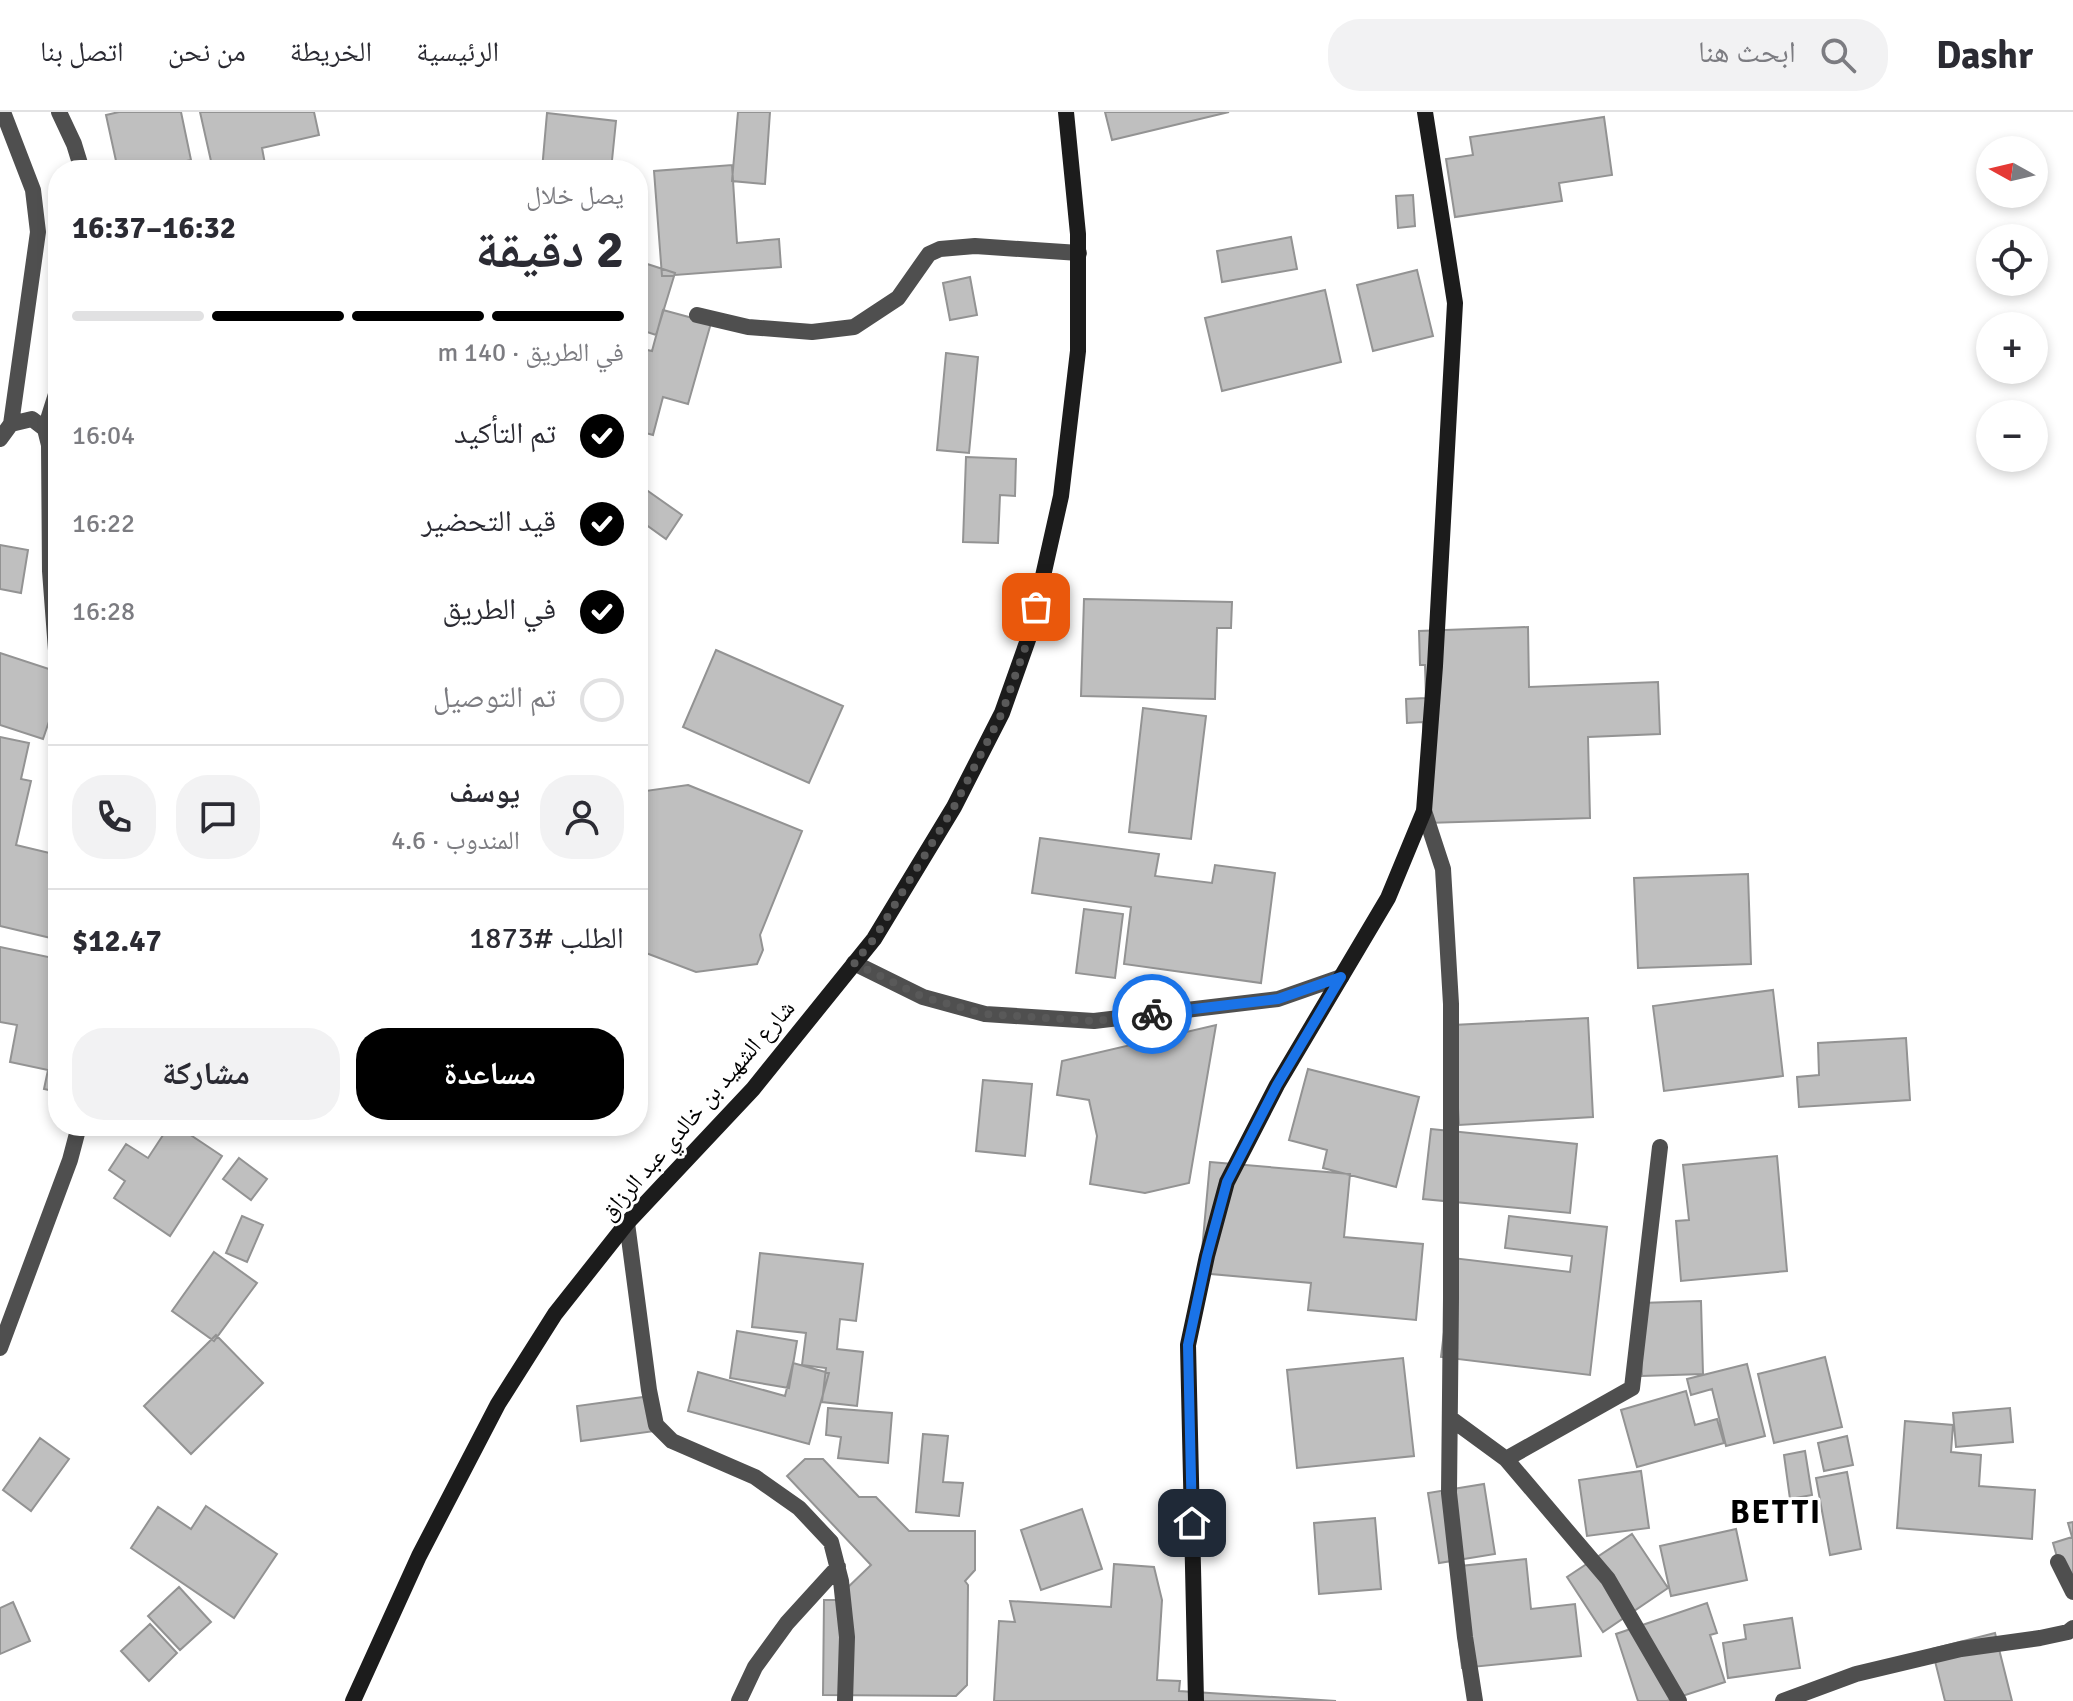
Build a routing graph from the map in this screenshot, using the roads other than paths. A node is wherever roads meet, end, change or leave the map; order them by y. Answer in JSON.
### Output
{"nodes":[{"id":1,"x":3,"y":112,"type":"edge"},
{"id":2,"x":59,"y":112,"type":"edge"},
{"id":3,"x":1066,"y":112,"type":"edge"},
{"id":4,"x":1425,"y":112,"type":"edge"},
{"id":5,"x":79,"y":160,"type":"edge"},
{"id":6,"x":1079,"y":253,"type":"junction"},
{"id":7,"x":697,"y":315,"type":"dead end"},
{"id":8,"x":48,"y":420,"type":"edge"},
{"id":9,"x":11,"y":424,"type":"junction"},
{"id":10,"x":45,"y":429,"type":"junction"},
{"id":11,"x":0,"y":439,"type":"edge"},
{"id":12,"x":48,"y":441,"type":"edge"},
{"id":13,"x":1424,"y":811,"type":"junction"},
{"id":14,"x":854,"y":963,"type":"junction"},
{"id":15,"x":1341,"y":977,"type":"junction"},
{"id":16,"x":76,"y":1136,"type":"edge"},
{"id":17,"x":1660,"y":1147,"type":"dead end"},
{"id":18,"x":627,"y":1223,"type":"junction"},
{"id":19,"x":0,"y":1348,"type":"edge"},
{"id":20,"x":1450,"y":1418,"type":"junction"},
{"id":21,"x":1506,"y":1459,"type":"junction"},
{"id":22,"x":2058,"y":1562,"type":"dead end"},
{"id":23,"x":838,"y":1567,"type":"junction"},
{"id":24,"x":2073,"y":1592,"type":"edge"},
{"id":25,"x":2073,"y":1628,"type":"edge"},
{"id":26,"x":353,"y":1701,"type":"edge"},
{"id":27,"x":739,"y":1701,"type":"edge"},
{"id":28,"x":845,"y":1701,"type":"edge"},
{"id":29,"x":1196,"y":1701,"type":"edge"},
{"id":30,"x":1475,"y":1701,"type":"edge"},
{"id":31,"x":1679,"y":1701,"type":"edge"},
{"id":32,"x":1783,"y":1701,"type":"edge"}],
"edges":[{"from":1,"to":9,"type":"street"},
{"from":2,"to":5,"type":"street"},
{"from":3,"to":6,"type":"main road","name":"شارع الشهيد بن خالدي عبد الرزاق"},
{"from":4,"to":13,"type":"main road"},
{"from":6,"to":7,"type":"street"},
{"from":6,"to":14,"type":"main road","name":"شارع الشهيد بن خالدي عبد الرزاق"},
{"from":8,"to":10,"type":"street"},
{"from":9,"to":10,"type":"street"},
{"from":9,"to":11,"type":"street"},
{"from":10,"to":12,"type":"street"},
{"from":13,"to":15,"type":"main road"},
{"from":13,"to":20,"type":"street"},
{"from":14,"to":15,"type":"street"},
{"from":14,"to":18,"type":"main road","name":"شارع الشهيد بن خالدي عبد الرزاق"},
{"from":15,"to":29,"type":"main road"},
{"from":16,"to":19,"type":"street"},
{"from":17,"to":21,"type":"street"},
{"from":18,"to":23,"type":"street"},
{"from":18,"to":26,"type":"main road","name":"شارع الشهيد بن خالدي عبد الرزاق"},
{"from":20,"to":21,"type":"street"},
{"from":20,"to":30,"type":"street"},
{"from":21,"to":31,"type":"street"},
{"from":22,"to":24,"type":"street"},
{"from":23,"to":27,"type":"street"},
{"from":23,"to":28,"type":"street"},
{"from":25,"to":32,"type":"street"}]}
